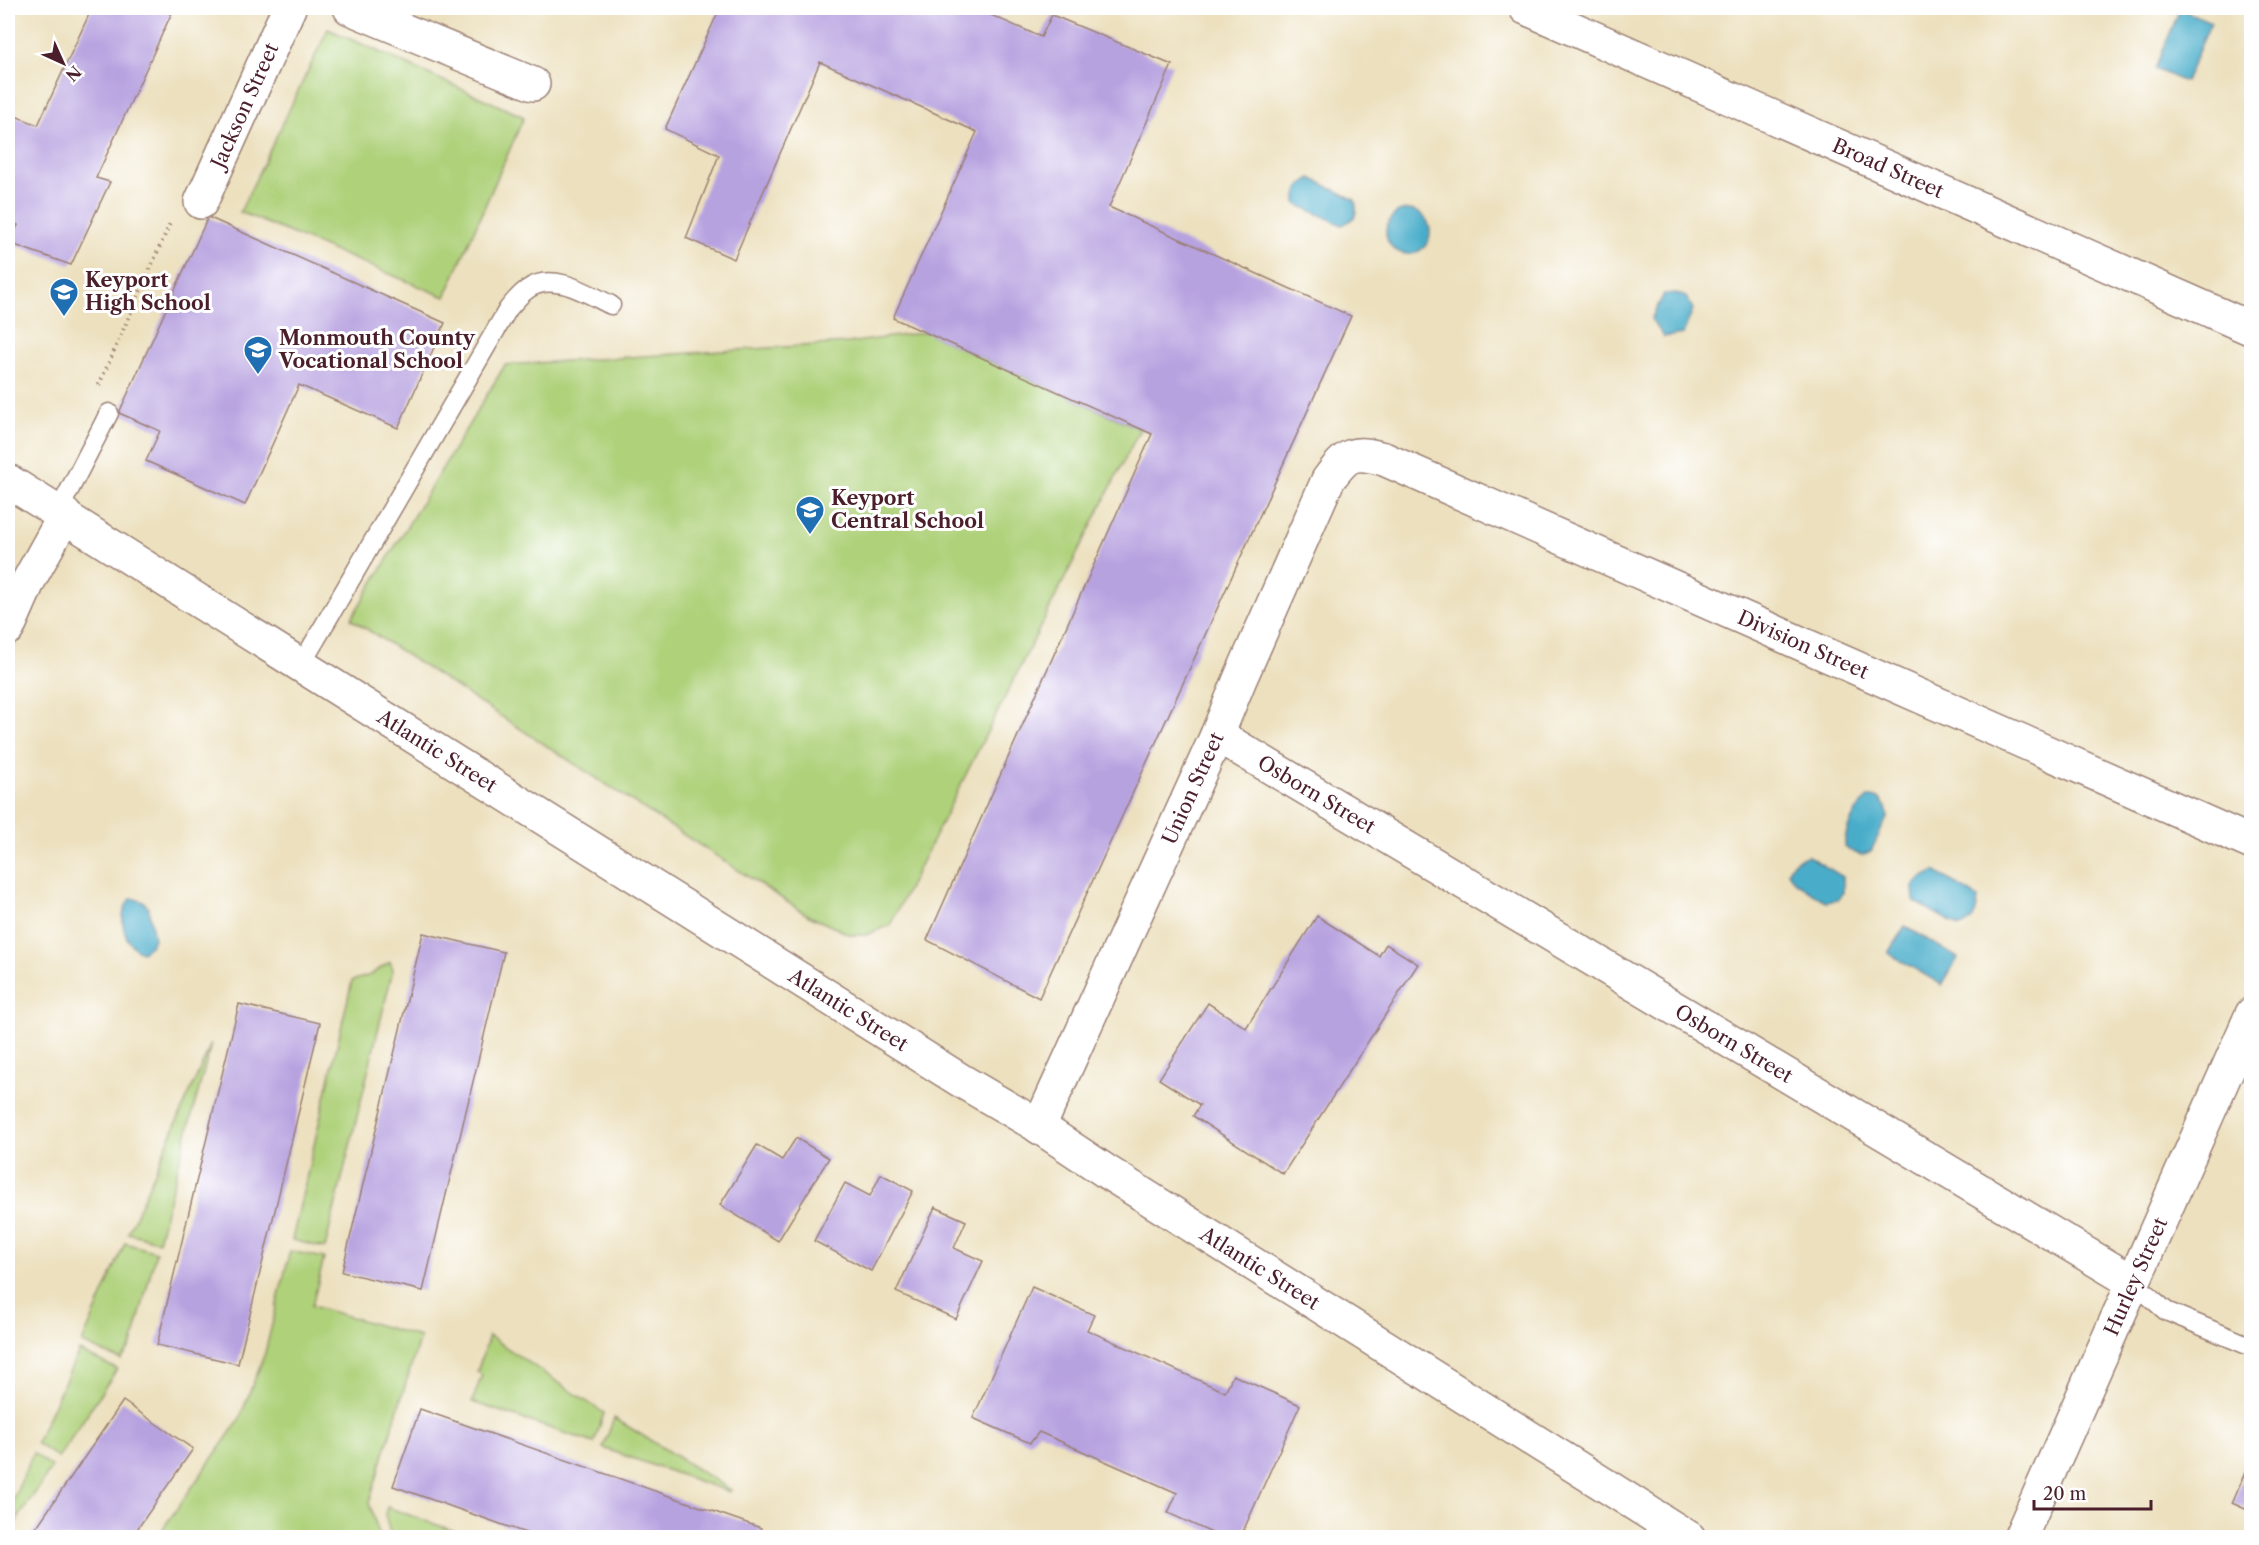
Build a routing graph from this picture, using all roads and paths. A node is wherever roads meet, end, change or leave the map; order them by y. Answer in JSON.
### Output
{"nodes":[{"id":1,"x":289,"y":8,"type":"edge"},
{"id":2,"x":350,"y":8,"type":"edge"},
{"id":3,"x":1526,"y":8,"type":"edge"},
{"id":4,"x":533,"y":84,"type":"dead end"},
{"id":5,"x":188,"y":207,"type":"joint"},
{"id":6,"x":611,"y":305,"type":"dead end"},
{"id":7,"x":2252,"y":329,"type":"edge"},
{"id":8,"x":99,"y":386,"type":"dead end"},
{"id":9,"x":109,"y":413,"type":"dead end"},
{"id":10,"x":1353,"y":455,"type":"joint"},
{"id":11,"x":8,"y":481,"type":"edge"},
{"id":12,"x":62,"y":514,"type":"junction"},
{"id":13,"x":8,"y":628,"type":"edge"},
{"id":14,"x":301,"y":665,"type":"junction"},
{"id":15,"x":1217,"y":735,"type":"junction"},
{"id":16,"x":2252,"y":843,"type":"edge"},
{"id":17,"x":2252,"y":1014,"type":"edge"},
{"id":18,"x":1039,"y":1127,"type":"junction"},
{"id":19,"x":2133,"y":1282,"type":"junction"},
{"id":20,"x":2252,"y":1347,"type":"edge"},
{"id":21,"x":1689,"y":1538,"type":"edge"},
{"id":22,"x":2020,"y":1538,"type":"edge"}],
"edges":[{"from":1,"to":5,"type":"street","name":"Jackson Street"},
{"from":2,"to":4,"type":"street"},
{"from":3,"to":7,"type":"street","name":"Broad Street"},
{"from":5,"to":8,"type":"path"},
{"from":6,"to":14,"type":"lane"},
{"from":9,"to":12,"type":"lane"},
{"from":10,"to":15,"type":"street","name":"Union Street"},
{"from":10,"to":16,"type":"street","name":"Division Street"},
{"from":11,"to":12,"type":"street","name":"Atlantic Street"},
{"from":12,"to":13,"type":"street"},
{"from":12,"to":14,"type":"street","name":"Atlantic Street"},
{"from":14,"to":18,"type":"street","name":"Atlantic Street"},
{"from":15,"to":18,"type":"street","name":"Union Street"},
{"from":15,"to":19,"type":"street","name":"Osborn Street"},
{"from":17,"to":19,"type":"street","name":"Hurley Street"},
{"from":18,"to":21,"type":"street","name":"Atlantic Street"},
{"from":19,"to":20,"type":"lane","name":"Osborn Street"},
{"from":19,"to":22,"type":"street","name":"Hurley Street"}]}
